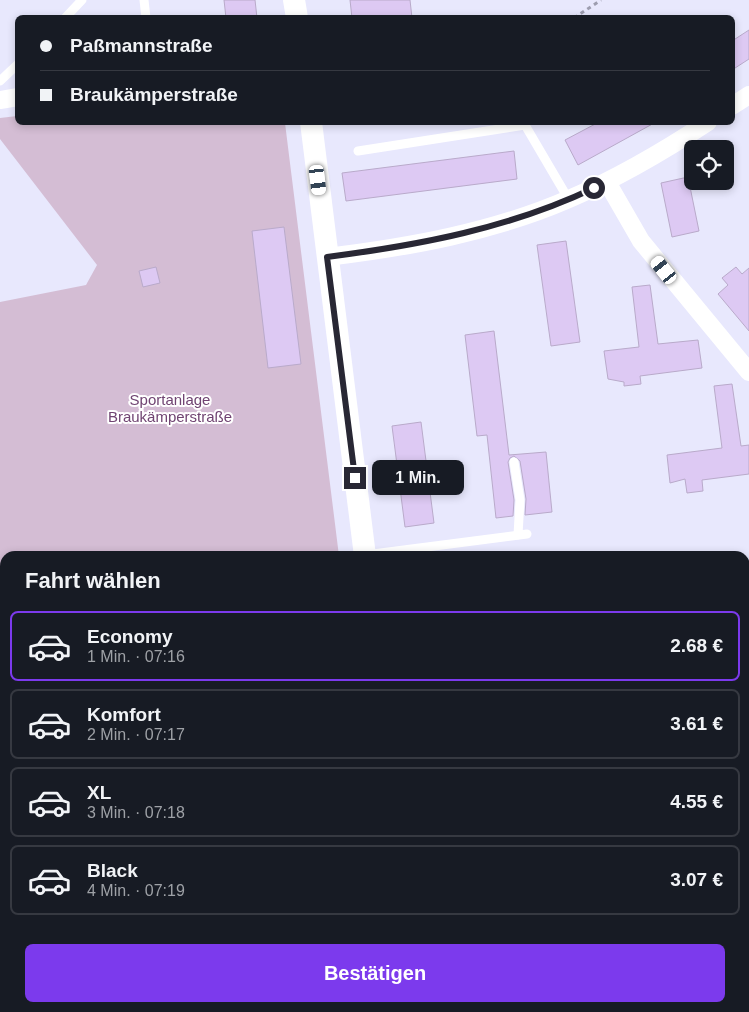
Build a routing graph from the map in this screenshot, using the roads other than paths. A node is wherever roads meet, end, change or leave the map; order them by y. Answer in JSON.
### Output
{"nodes":[{"id":1,"x":82,"y":0,"type":"edge"},
{"id":2,"x":144,"y":0,"type":"edge"},
{"id":3,"x":294,"y":0,"type":"edge"},
{"id":4,"x":67,"y":15,"type":"edge"},
{"id":5,"x":146,"y":15,"type":"edge"},
{"id":6,"x":296,"y":15,"type":"edge"},
{"id":7,"x":15,"y":67,"type":"edge"},
{"id":8,"x":0,"y":81,"type":"edge"},
{"id":9,"x":749,"y":95,"type":"edge"},
{"id":10,"x":15,"y":98,"type":"edge"},
{"id":11,"x":0,"y":100,"type":"edge"},
{"id":12,"x":735,"y":104,"type":"edge"},
{"id":13,"x":311,"y":125,"type":"edge"},
{"id":14,"x":704,"y":125,"type":"edge"},
{"id":15,"x":358,"y":151,"type":"dead end"},
{"id":16,"x":606,"y":182,"type":"junction"},
{"id":17,"x":569,"y":200,"type":"junction"},
{"id":18,"x":327,"y":257,"type":"junction"},
{"id":19,"x":749,"y":372,"type":"edge"},
{"id":20,"x":514,"y":462,"type":"dead end"},
{"id":21,"x":364,"y":551,"type":"edge"},
{"id":22,"x":402,"y":551,"type":"edge"}],
"edges":[{"from":1,"to":4,"type":"lane"},
{"from":2,"to":5,"type":"lane"},
{"from":3,"to":6,"type":"street"},
{"from":7,"to":8,"type":"lane"},
{"from":9,"to":12,"type":"street"},
{"from":10,"to":11,"type":"street"},
{"from":13,"to":18,"type":"street"},
{"from":14,"to":16,"type":"street"},
{"from":15,"to":17,"type":"lane"},
{"from":16,"to":17,"type":"street"},
{"from":16,"to":19,"type":"street"},
{"from":17,"to":18,"type":"street"},
{"from":18,"to":21,"type":"street"},
{"from":20,"to":22,"type":"lane"}]}
